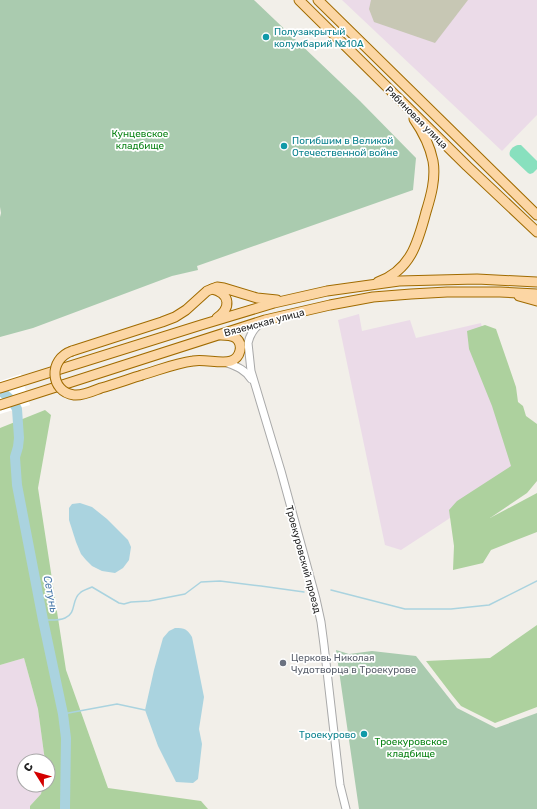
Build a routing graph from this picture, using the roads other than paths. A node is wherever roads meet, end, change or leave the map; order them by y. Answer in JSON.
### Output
{"nodes":[{"id":1,"x":299,"y":0,"type":"edge"},
{"id":2,"x":318,"y":0,"type":"edge"},
{"id":3,"x":404,"y":103,"type":"junction"},
{"id":4,"x":537,"y":215,"type":"edge"},
{"id":5,"x":537,"y":232,"type":"edge"},
{"id":6,"x":537,"y":282,"type":"edge"},
{"id":7,"x":365,"y":287,"type":"junction"},
{"id":8,"x":211,"y":289,"type":"junction"},
{"id":9,"x":500,"y":292,"type":"junction"},
{"id":10,"x":537,"y":294,"type":"edge"},
{"id":11,"x":286,"y":300,"type":"junction"},
{"id":12,"x":537,"y":301,"type":"edge"},
{"id":13,"x":265,"y":320,"type":"junction"},
{"id":14,"x":213,"y":321,"type":"junction"},
{"id":15,"x":218,"y":334,"type":"junction"},
{"id":16,"x":249,"y":339,"type":"junction"},
{"id":17,"x":239,"y":342,"type":"junction"},
{"id":18,"x":243,"y":351,"type":"junction"},
{"id":19,"x":229,"y":361,"type":"junction"},
{"id":20,"x":251,"y":371,"type":"junction"},
{"id":21,"x":254,"y":383,"type":"junction"},
{"id":22,"x":0,"y":388,"type":"edge"},
{"id":23,"x":0,"y":405,"type":"edge"},
{"id":24,"x":346,"y":809,"type":"edge"}],
"edges":[{"from":1,"to":3,"type":"main road","name":"Рябиновая улица"},
{"from":2,"to":4,"type":"main road","name":"Рябиновая улица"},
{"from":3,"to":5,"type":"main road","name":"Рябиновая улица"},
{"from":3,"to":7,"type":"main road"},
{"from":6,"to":7,"type":"main road","name":"Вяземская улица"},
{"from":7,"to":11,"type":"main road","name":"Вяземская улица"},
{"from":8,"to":11,"type":"main road"},
{"from":8,"to":14,"type":"main road"},
{"from":8,"to":19,"type":"main road","bridge":true},
{"from":9,"to":10,"type":"main road","name":"Вяземская улица"},
{"from":9,"to":12,"type":"main road"},
{"from":9,"to":13,"type":"main road","name":"Вяземская улица"},
{"from":11,"to":14,"type":"main road","name":"Вяземская улица"},
{"from":13,"to":15,"type":"main road","name":"Вяземская улица"},
{"from":13,"to":16,"type":"street"},
{"from":14,"to":22,"type":"main road","name":"Вяземская улица"},
{"from":15,"to":17,"type":"main road"},
{"from":15,"to":23,"type":"main road","name":"Вяземская улица"},
{"from":16,"to":18,"type":"street"},
{"from":16,"to":20,"type":"street","name":"Троекуровский проезд"},
{"from":17,"to":18,"type":"street"},
{"from":17,"to":19,"type":"main road"},
{"from":18,"to":19,"type":"street"},
{"from":18,"to":20,"type":"street"},
{"from":19,"to":20,"type":"street"},
{"from":19,"to":21,"type":"street"},
{"from":20,"to":21,"type":"street","name":"Троекуровский проезд"},
{"from":21,"to":24,"type":"street","name":"Троекуровский проезд"}]}
